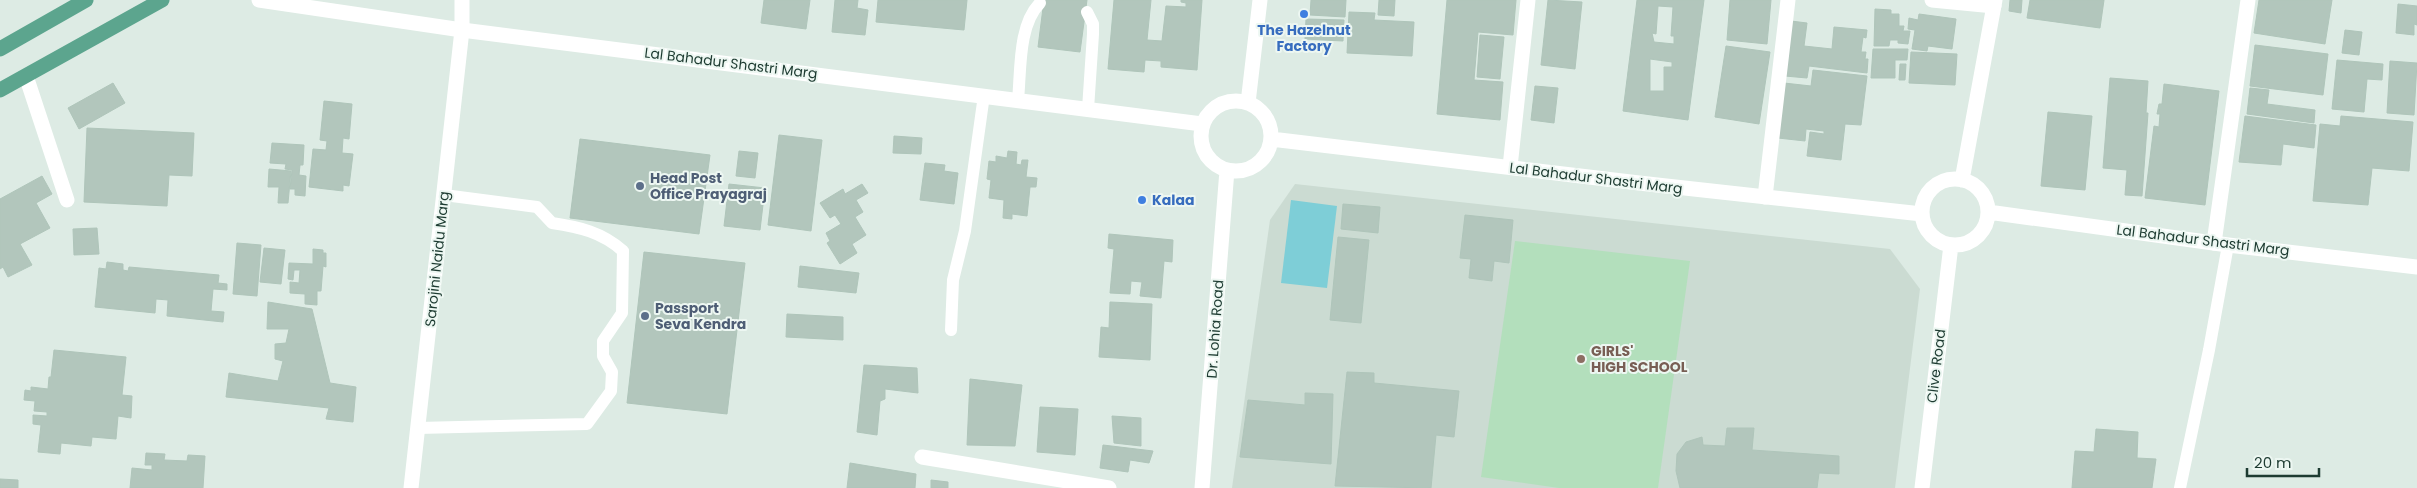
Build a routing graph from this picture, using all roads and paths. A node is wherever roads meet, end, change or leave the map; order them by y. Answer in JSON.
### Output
{"nodes":[{"id":1,"x":86,"y":0,"type":"edge"},
{"id":2,"x":162,"y":0,"type":"edge"},
{"id":3,"x":259,"y":0,"type":"edge"},
{"id":4,"x":462,"y":0,"type":"edge"},
{"id":5,"x":471,"y":0,"type":"edge"},
{"id":6,"x":1260,"y":0,"type":"edge"},
{"id":7,"x":1528,"y":0,"type":"edge"},
{"id":8,"x":1788,"y":0,"type":"edge"},
{"id":9,"x":1932,"y":0,"type":"edge"},
{"id":10,"x":2248,"y":0,"type":"edge"},
{"id":11,"x":1040,"y":3,"type":"dead end"},
{"id":12,"x":1995,"y":3,"type":"edge"},
{"id":13,"x":1087,"y":12,"type":"dead end"},
{"id":14,"x":462,"y":30,"type":"junction"},
{"id":15,"x":0,"y":50,"type":"edge"},
{"id":16,"x":26,"y":76,"type":"junction"},
{"id":17,"x":0,"y":90,"type":"edge"},
{"id":18,"x":984,"y":95,"type":"junction"},
{"id":19,"x":1018,"y":100,"type":"junction"},
{"id":20,"x":1248,"y":103,"type":"junction"},
{"id":21,"x":1088,"y":109,"type":"junction"},
{"id":22,"x":1202,"y":124,"type":"junction"},
{"id":23,"x":1271,"y":139,"type":"junction"},
{"id":24,"x":1510,"y":167,"type":"junction"},
{"id":25,"x":1227,"y":170,"type":"junction"},
{"id":26,"x":1962,"y":180,"type":"junction"},
{"id":27,"x":444,"y":195,"type":"junction"},
{"id":28,"x":1766,"y":197,"type":"junction"},
{"id":29,"x":67,"y":200,"type":"dead end"},
{"id":30,"x":1988,"y":212,"type":"junction"},
{"id":31,"x":1922,"y":214,"type":"junction"},
{"id":32,"x":2221,"y":244,"type":"junction"},
{"id":33,"x":1951,"y":245,"type":"junction"},
{"id":34,"x":2417,"y":267,"type":"edge"},
{"id":35,"x":951,"y":330,"type":"dead end"},
{"id":36,"x":418,"y":428,"type":"junction"},
{"id":37,"x":922,"y":457,"type":"dead end"},
{"id":38,"x":411,"y":488,"type":"edge"},
{"id":39,"x":1109,"y":488,"type":"edge"},
{"id":40,"x":1202,"y":488,"type":"edge"},
{"id":41,"x":1922,"y":488,"type":"edge"},
{"id":42,"x":2180,"y":488,"type":"edge"}],
"edges":[{"from":1,"to":15,"type":"main road"},
{"from":2,"to":16,"type":"main road"},
{"from":3,"to":14,"type":"street","name":"Lal Bahadur Shastri Marg"},
{"from":4,"to":14,"type":"street","name":"Sarojini Naidu Marg"},
{"from":5,"to":14,"type":"street","name":"Sarojini Naidu Marg"},
{"from":6,"to":20,"type":"street"},
{"from":7,"to":24,"type":"street"},
{"from":8,"to":28,"type":"street"},
{"from":9,"to":12,"type":"street"},
{"from":10,"to":32,"type":"street"},
{"from":11,"to":19,"type":"lane"},
{"from":12,"to":26,"type":"street"},
{"from":13,"to":21,"type":"lane"},
{"from":14,"to":18,"type":"street","name":"Lal Bahadur Shastri Marg"},
{"from":14,"to":27,"type":"street","name":"Sarojini Naidu Marg"},
{"from":16,"to":17,"type":"main road"},
{"from":16,"to":29,"type":"street"},
{"from":18,"to":19,"type":"street","name":"Lal Bahadur Shastri Marg"},
{"from":18,"to":35,"type":"lane"},
{"from":19,"to":21,"type":"street","name":"Lal Bahadur Shastri Marg"},
{"from":20,"to":22,"type":"street"},
{"from":20,"to":23,"type":"street"},
{"from":21,"to":22,"type":"street","name":"Lal Bahadur Shastri Marg"},
{"from":22,"to":25,"type":"street"},
{"from":23,"to":24,"type":"street","name":"Lal Bahadur Shastri Marg"},
{"from":23,"to":25,"type":"street"},
{"from":24,"to":28,"type":"street","name":"Lal Bahadur Shastri Marg"},
{"from":25,"to":40,"type":"street","name":"Dr. Lohia Road"},
{"from":26,"to":30,"type":"street"},
{"from":26,"to":31,"type":"street"},
{"from":27,"to":36,"type":"street","name":"Sarojini Naidu Marg"},
{"from":27,"to":36,"type":"lane"},
{"from":28,"to":31,"type":"street","name":"Lal Bahadur Shastri Marg"},
{"from":30,"to":32,"type":"street","name":"Lal Bahadur Shastri Marg"},
{"from":30,"to":33,"type":"street"},
{"from":31,"to":33,"type":"street"},
{"from":32,"to":34,"type":"street","name":"Lal Bahadur Shastri Marg"},
{"from":32,"to":42,"type":"lane"},
{"from":33,"to":41,"type":"street","name":"Clive Road"},
{"from":36,"to":38,"type":"street","name":"Sarojini Naidu Marg"},
{"from":37,"to":39,"type":"street"}]}
